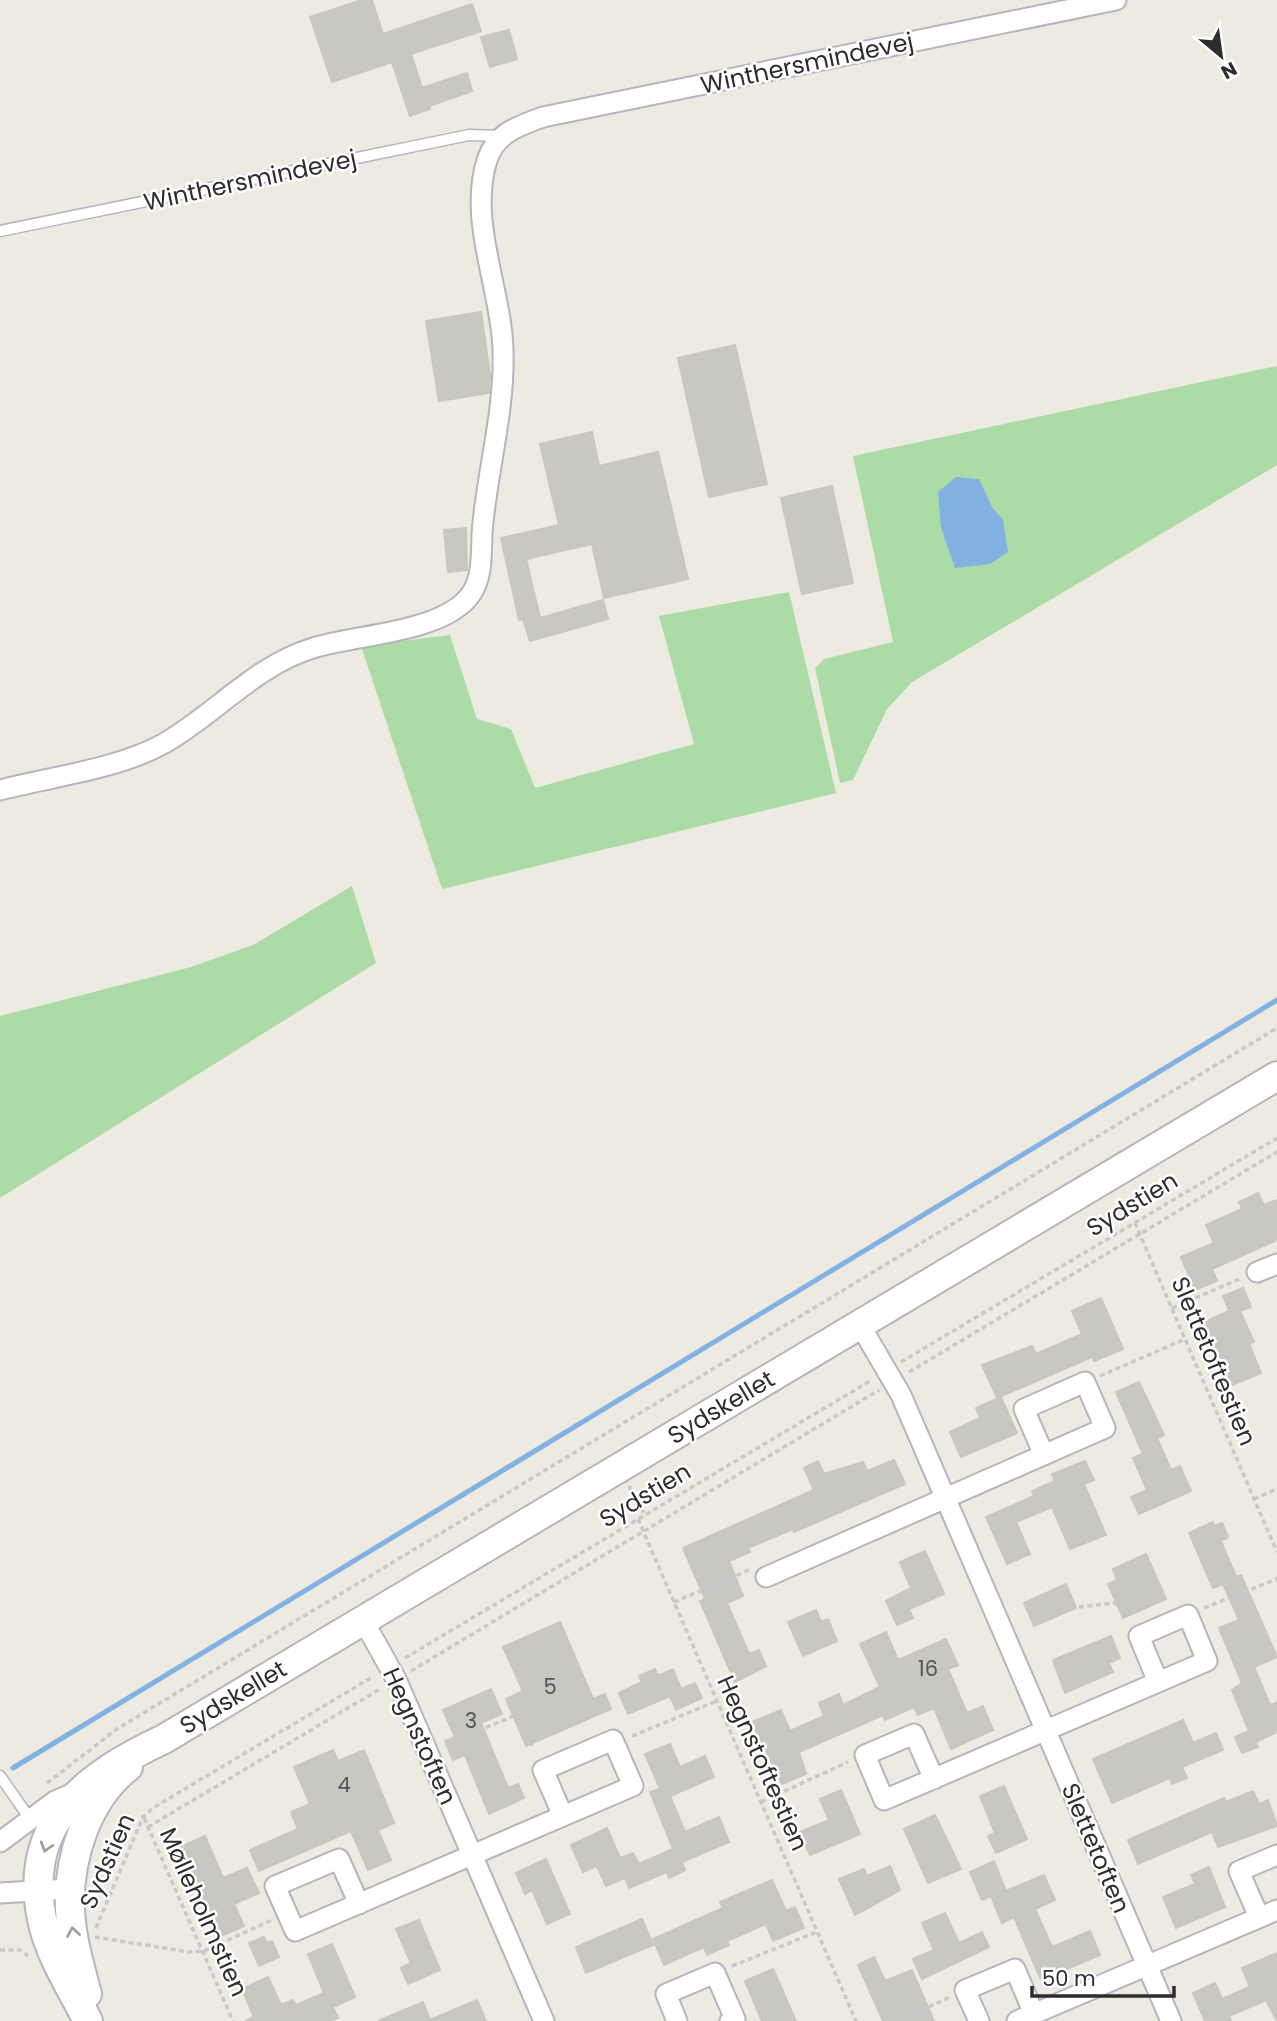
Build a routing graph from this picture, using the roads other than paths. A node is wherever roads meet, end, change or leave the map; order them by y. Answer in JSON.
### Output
{"nodes":[{"id":1,"x":1116,"y":0,"type":"edge"},
{"id":2,"x":500,"y":136,"type":"junction"},
{"id":3,"x":0,"y":231,"type":"edge"},
{"id":4,"x":0,"y":790,"type":"edge"},
{"id":5,"x":1277,"y":1076,"type":"edge"},
{"id":6,"x":1277,"y":1264,"type":"edge"},
{"id":7,"x":1257,"y":1272,"type":"road end"},
{"id":8,"x":860,"y":1325,"type":"junction"},
{"id":9,"x":1044,"y":1455,"type":"junction"},
{"id":10,"x":945,"y":1499,"type":"junction"},
{"id":11,"x":766,"y":1577,"type":"road end"},
{"id":12,"x":363,"y":1620,"type":"junction"},
{"id":13,"x":1158,"y":1682,"type":"junction"},
{"id":14,"x":1045,"y":1731,"type":"junction"},
{"id":15,"x":164,"y":1739,"type":"junction"},
{"id":16,"x":0,"y":1776,"type":"edge"},
{"id":17,"x":934,"y":1779,"type":"junction"},
{"id":18,"x":77,"y":1792,"type":"junction"},
{"id":19,"x":562,"y":1816,"type":"junction"},
{"id":20,"x":30,"y":1819,"type":"junction"},
{"id":21,"x":0,"y":1842,"type":"edge"},
{"id":22,"x":472,"y":1855,"type":"junction"},
{"id":23,"x":1277,"y":1855,"type":"edge"},
{"id":24,"x":70,"y":1889,"type":"junction"},
{"id":25,"x":39,"y":1891,"type":"junction"},
{"id":26,"x":0,"y":1893,"type":"edge"},
{"id":27,"x":359,"y":1903,"type":"junction"},
{"id":28,"x":1268,"y":1913,"type":"edge"},
{"id":29,"x":1147,"y":1965,"type":"junction"},
{"id":30,"x":1026,"y":2017,"type":"edge"},
{"id":31,"x":91,"y":2021,"type":"edge"},
{"id":32,"x":544,"y":2021,"type":"edge"},
{"id":33,"x":677,"y":2021,"type":"edge"},
{"id":34,"x":730,"y":2021,"type":"edge"},
{"id":35,"x":979,"y":2021,"type":"edge"},
{"id":36,"x":1171,"y":2021,"type":"edge"}],
"edges":[{"from":1,"to":2,"type":"street","name":"Winthersmindevej"},
{"from":2,"to":3,"type":"lane","name":"Winthersmindevej"},
{"from":2,"to":4,"type":"street"},
{"from":5,"to":8,"type":"street","name":"Sydskellet"},
{"from":6,"to":7,"type":"street"},
{"from":8,"to":10,"type":"street","name":"Slettetoften"},
{"from":8,"to":12,"type":"street","name":"Sydskellet"},
{"from":9,"to":9,"type":"street"},
{"from":9,"to":10,"type":"street"},
{"from":10,"to":11,"type":"street"},
{"from":10,"to":14,"type":"street","name":"Slettetoften"},
{"from":12,"to":15,"type":"street","name":"Sydskellet"},
{"from":12,"to":22,"type":"street","name":"Hegnstoften"},
{"from":13,"to":13,"type":"street"},
{"from":13,"to":14,"type":"street"},
{"from":14,"to":17,"type":"street"},
{"from":14,"to":29,"type":"street","name":"Slettetoften"},
{"from":15,"to":18,"type":"street","name":"Sydskellet"},
{"from":15,"to":24,"type":"street","name":"Sydskellet"},
{"from":16,"to":20,"type":"lane"},
{"from":17,"to":17,"type":"street"},
{"from":18,"to":20,"type":"street","name":"Sydskellet"},
{"from":18,"to":25,"type":"street","name":"Sydskellet","one_way":true},
{"from":19,"to":19,"type":"street"},
{"from":19,"to":22,"type":"street"},
{"from":20,"to":21,"type":"street","name":"Sydskellet"},
{"from":22,"to":27,"type":"street"},
{"from":22,"to":32,"type":"street","name":"Hegnstoften"},
{"from":23,"to":28,"type":"street"},
{"from":24,"to":25,"type":"street"},
{"from":31,"to":24,"type":"street","name":"Sydskellet","one_way":true},
{"from":25,"to":26,"type":"street"},
{"from":25,"to":31,"type":"street","name":"Sydskellet"},
{"from":27,"to":27,"type":"street"},
{"from":28,"to":29,"type":"street"},
{"from":29,"to":30,"type":"street"},
{"from":29,"to":36,"type":"street","name":"Slettetoften"},
{"from":30,"to":35,"type":"street"},
{"from":33,"to":34,"type":"street"}]}
